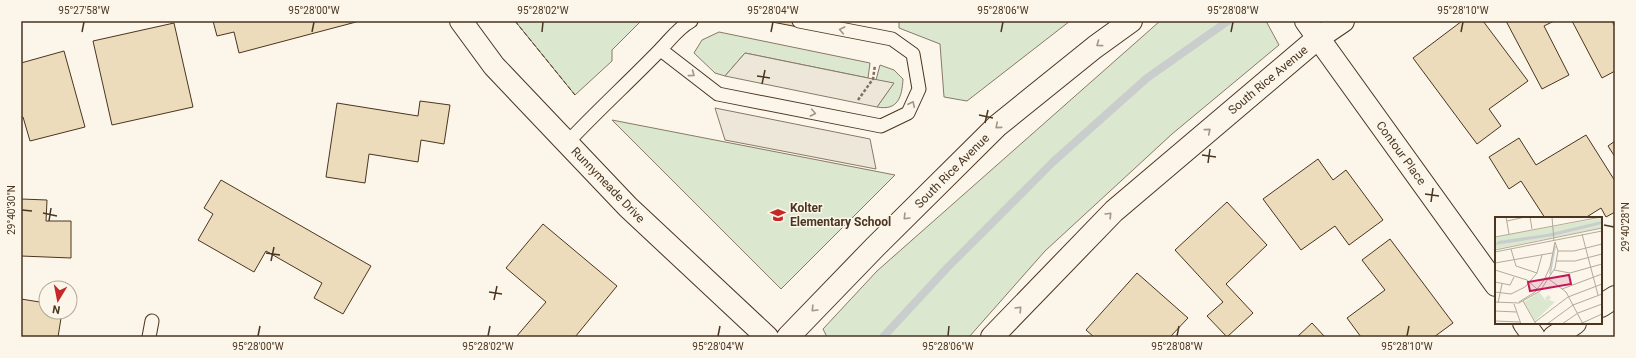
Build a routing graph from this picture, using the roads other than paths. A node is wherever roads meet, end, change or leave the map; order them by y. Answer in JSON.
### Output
{"nodes":[{"id":1,"x":461,"y":21,"type":"edge"},
{"id":2,"x":691,"y":21,"type":"edge"},
{"id":3,"x":800,"y":21,"type":"edge"},
{"id":4,"x":1131,"y":21,"type":"edge"},
{"id":5,"x":1343,"y":21,"type":"edge"},
{"id":6,"x":1312,"y":30,"type":"edge"},
{"id":7,"x":661,"y":50,"type":"junction"},
{"id":8,"x":567,"y":143,"type":"junction"},
{"id":9,"x":1495,"y":284,"type":"edge"},
{"id":10,"x":1615,"y":297,"type":"edge"},
{"id":11,"x":1602,"y":305,"type":"edge"},
{"id":12,"x":152,"y":321,"type":"dead end"},
{"id":13,"x":1525,"y":324,"type":"edge"},
{"id":14,"x":1574,"y":324,"type":"edge"},
{"id":15,"x":149,"y":337,"type":"edge"},
{"id":16,"x":767,"y":337,"type":"edge"},
{"id":17,"x":788,"y":337,"type":"edge"},
{"id":18,"x":992,"y":337,"type":"edge"},
{"id":19,"x":1534,"y":337,"type":"edge"},
{"id":20,"x":1554,"y":337,"type":"edge"}],
"edges":[{"from":1,"to":8,"type":"street","name":"Runnymeade Drive"},
{"from":2,"to":7,"type":"lane"},
{"from":7,"to":3,"type":"lane","one_way":true},
{"from":4,"to":17,"type":"street","name":"South Rice Avenue","one_way":true},
{"from":5,"to":6,"type":"street","name":"South Rice Avenue"},
{"from":6,"to":9,"type":"street","name":"Contour Place"},
{"from":18,"to":6,"type":"street","name":"South Rice Avenue","one_way":true},
{"from":7,"to":8,"type":"lane"},
{"from":8,"to":16,"type":"street","name":"Runnymeade Drive"},
{"from":10,"to":11,"type":"street"},
{"from":12,"to":15,"type":"lane"},
{"from":13,"to":19,"type":"street"},
{"from":14,"to":20,"type":"street"}]}
